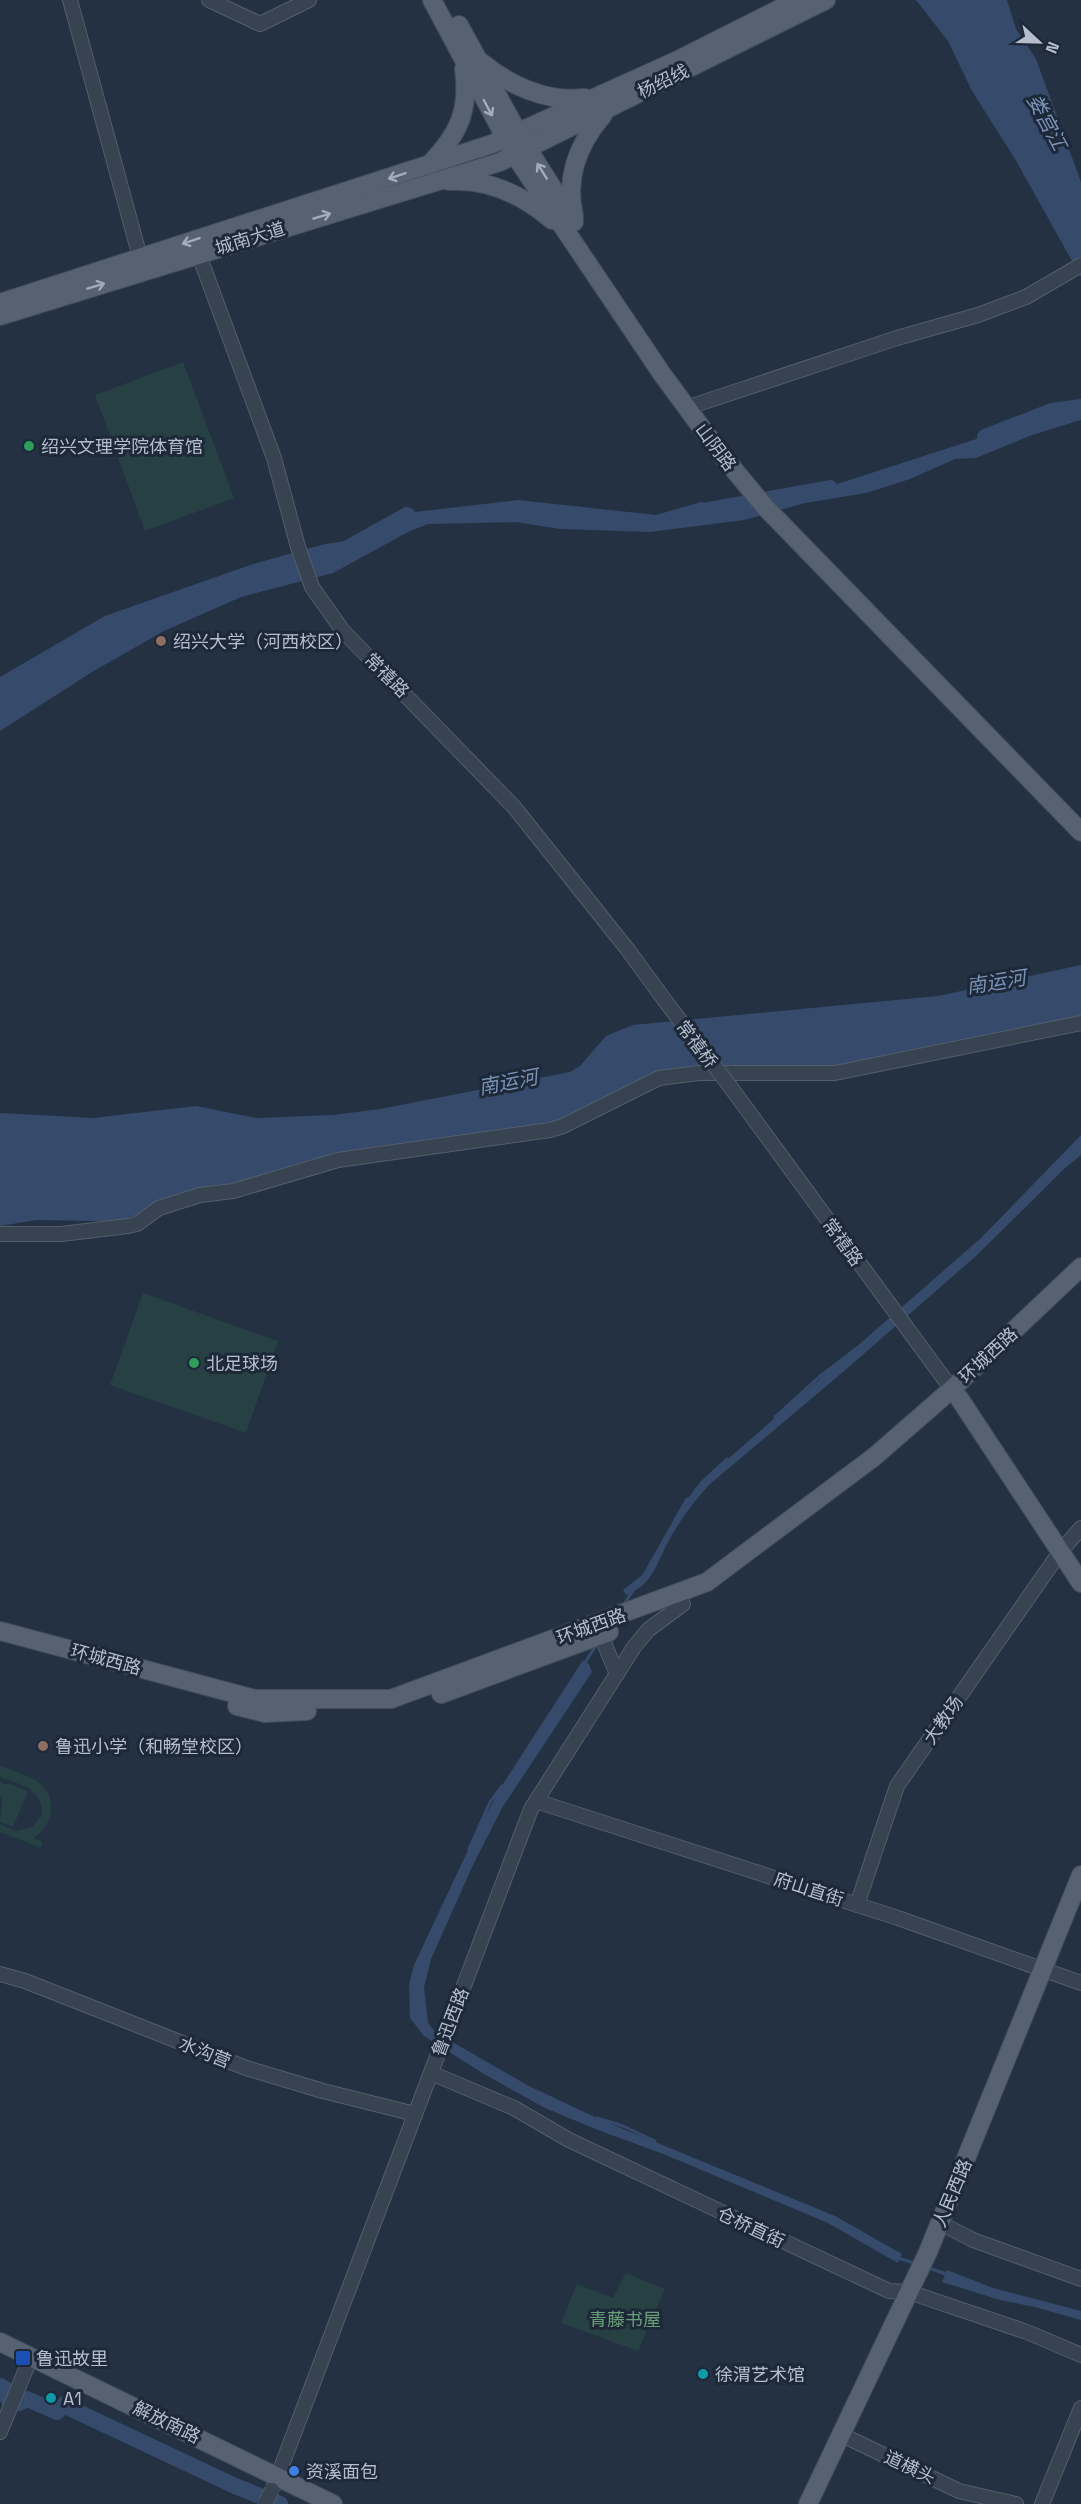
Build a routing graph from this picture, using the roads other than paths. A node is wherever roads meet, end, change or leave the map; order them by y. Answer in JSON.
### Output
{"nodes":[{"id":1,"x":70,"y":0,"type":"edge"},
{"id":2,"x":209,"y":0,"type":"edge"},
{"id":3,"x":309,"y":0,"type":"edge"},
{"id":4,"x":432,"y":0,"type":"edge"},
{"id":5,"x":446,"y":0,"type":"edge"},
{"id":6,"x":797,"y":0,"type":"edge"},
{"id":7,"x":826,"y":0,"type":"edge"},
{"id":8,"x":470,"y":58,"type":"junction"},
{"id":9,"x":603,"y":102,"type":"junction"},
{"id":10,"x":510,"y":147,"type":"junction"},
{"id":11,"x":427,"y":175,"type":"junction"},
{"id":12,"x":573,"y":231,"type":"junction"},
{"id":13,"x":199,"y":255,"type":"junction"},
{"id":14,"x":140,"y":258,"type":"junction"},
{"id":15,"x":1076,"y":268,"type":"edge"},
{"id":16,"x":0,"y":303,"type":"edge"},
{"id":17,"x":0,"y":316,"type":"edge"},
{"id":18,"x":695,"y":405,"type":"junction"},
{"id":19,"x":766,"y":501,"type":"junction"},
{"id":20,"x":1081,"y":819,"type":"edge"},
{"id":21,"x":1081,"y":832,"type":"edge"},
{"id":22,"x":666,"y":1002,"type":"joint"},
{"id":23,"x":1081,"y":1023,"type":"edge"},
{"id":24,"x":729,"y":1085,"type":"joint"},
{"id":25,"x":0,"y":1234,"type":"edge"},
{"id":26,"x":1081,"y":1267,"type":"edge"},
{"id":27,"x":1081,"y":1281,"type":"edge"},
{"id":28,"x":955,"y":1394,"type":"junction"},
{"id":29,"x":1081,"y":1528,"type":"edge"},
{"id":30,"x":1060,"y":1552,"type":"junction"},
{"id":31,"x":1081,"y":1583,"type":"edge"},
{"id":32,"x":683,"y":1604,"type":"junction"},
{"id":33,"x":0,"y":1630,"type":"edge"},
{"id":34,"x":590,"y":1633,"type":"junction"},
{"id":35,"x":0,"y":1644,"type":"edge"},
{"id":36,"x":616,"y":1674,"type":"junction"},
{"id":37,"x":536,"y":1801,"type":"junction"},
{"id":38,"x":1081,"y":1875,"type":"edge"},
{"id":39,"x":857,"y":1905,"type":"junction"},
{"id":40,"x":1043,"y":1971,"type":"junction"},
{"id":41,"x":0,"y":1974,"type":"edge"},
{"id":42,"x":1081,"y":1983,"type":"edge"},
{"id":43,"x":431,"y":2073,"type":"junction"},
{"id":44,"x":415,"y":2114,"type":"junction"},
{"id":45,"x":940,"y":2223,"type":"junction"},
{"id":46,"x":1081,"y":2279,"type":"edge"},
{"id":47,"x":909,"y":2292,"type":"junction"},
{"id":48,"x":0,"y":2342,"type":"edge"},
{"id":49,"x":0,"y":2352,"type":"edge"},
{"id":50,"x":1081,"y":2355,"type":"edge"},
{"id":51,"x":30,"y":2361,"type":"junction"},
{"id":52,"x":1081,"y":2408,"type":"edge"},
{"id":53,"x":0,"y":2432,"type":"edge"},
{"id":54,"x":840,"y":2434,"type":"junction"},
{"id":55,"x":270,"y":2492,"type":"edge"},
{"id":56,"x":312,"y":2504,"type":"edge"},
{"id":57,"x":333,"y":2504,"type":"edge"},
{"id":58,"x":808,"y":2504,"type":"edge"},
{"id":59,"x":1016,"y":2504,"type":"edge"},
{"id":60,"x":1042,"y":2504,"type":"edge"}],
"edges":[{"from":1,"to":14,"type":"street"},
{"from":2,"to":3,"type":"street"},
{"from":4,"to":8,"type":"main road","name":"山阴路"},
{"from":5,"to":8,"type":"main road","name":"山阴路"},
{"from":6,"to":9,"type":"main road","name":"杨绍线"},
{"from":7,"to":9,"type":"main road","name":"杨绍线"},
{"from":8,"to":9,"type":"main road"},
{"from":8,"to":10,"type":"main road","name":"山阴路"},
{"from":8,"to":11,"type":"main road"},
{"from":9,"to":10,"type":"main road","name":"杨绍线"},
{"from":9,"to":12,"type":"main road"},
{"from":10,"to":11,"type":"main road","name":"城南大道"},
{"from":10,"to":12,"type":"main road","name":"山阴路"},
{"from":11,"to":12,"type":"main road"},
{"from":13,"to":11,"type":"main road","name":"城南大道","one_way":true},
{"from":11,"to":14,"type":"main road","name":"城南大道","one_way":true},
{"from":12,"to":18,"type":"main road","name":"山阴路"},
{"from":12,"to":19,"type":"main road","name":"山阴路"},
{"from":17,"to":13,"type":"main road","name":"城南大道","one_way":true},
{"from":13,"to":22,"type":"street","name":"常禧路"},
{"from":14,"to":16,"type":"main road","name":"城南大道"},
{"from":15,"to":18,"type":"street"},
{"from":18,"to":19,"type":"main road","name":"山阴路"},
{"from":19,"to":20,"type":"main road","name":"山阴路"},
{"from":19,"to":21,"type":"main road","name":"山阴路"},
{"from":22,"to":24,"type":"street","name":"常禧桥","bridge":true},
{"from":23,"to":25,"type":"street"},
{"from":24,"to":28,"type":"street","name":"常禧路"},
{"from":26,"to":28,"type":"main road","name":"环城西路"},
{"from":27,"to":28,"type":"main road","name":"环城西路"},
{"from":28,"to":30,"type":"main road"},
{"from":28,"to":32,"type":"main road","name":"环城西路"},
{"from":28,"to":34,"type":"main road","name":"环城西路"},
{"from":29,"to":30,"type":"street","name":"大教场"},
{"from":30,"to":31,"type":"main road"},
{"from":30,"to":39,"type":"street","name":"大教场"},
{"from":32,"to":34,"type":"main road","name":"环城西路"},
{"from":32,"to":36,"type":"street","name":"鲁迅西路"},
{"from":33,"to":34,"type":"main road","name":"环城西路"},
{"from":34,"to":35,"type":"main road","name":"环城西路"},
{"from":34,"to":36,"type":"street"},
{"from":36,"to":37,"type":"street","name":"鲁迅西路"},
{"from":37,"to":39,"type":"street","name":"府山直街"},
{"from":37,"to":43,"type":"street","name":"鲁迅西路"},
{"from":38,"to":40,"type":"main road","name":"人民西路"},
{"from":39,"to":40,"type":"street","name":"府山直街"},
{"from":40,"to":42,"type":"street","name":"府山直街"},
{"from":40,"to":45,"type":"main road","name":"人民西路"},
{"from":41,"to":44,"type":"street","name":"水沟营"},
{"from":43,"to":44,"type":"street","name":"鲁迅西路"},
{"from":43,"to":47,"type":"street","name":"仓桥直街"},
{"from":44,"to":55,"type":"street","name":"鲁迅西路"},
{"from":45,"to":46,"type":"street"},
{"from":45,"to":47,"type":"main road","name":"人民西路"},
{"from":47,"to":50,"type":"street","name":"仓桥直街"},
{"from":47,"to":54,"type":"main road","name":"人民西路"},
{"from":48,"to":51,"type":"main road","name":"解放南路"},
{"from":49,"to":51,"type":"main road","name":"解放南路"},
{"from":51,"to":53,"type":"street"},
{"from":51,"to":55,"type":"main road","name":"解放南路"},
{"from":52,"to":60,"type":"street"},
{"from":54,"to":58,"type":"main road","name":"人民西路"},
{"from":54,"to":59,"type":"street","name":"道横头"},
{"from":55,"to":56,"type":"main road","name":"解放南路"},
{"from":55,"to":57,"type":"main road","name":"解放南路"}]}
